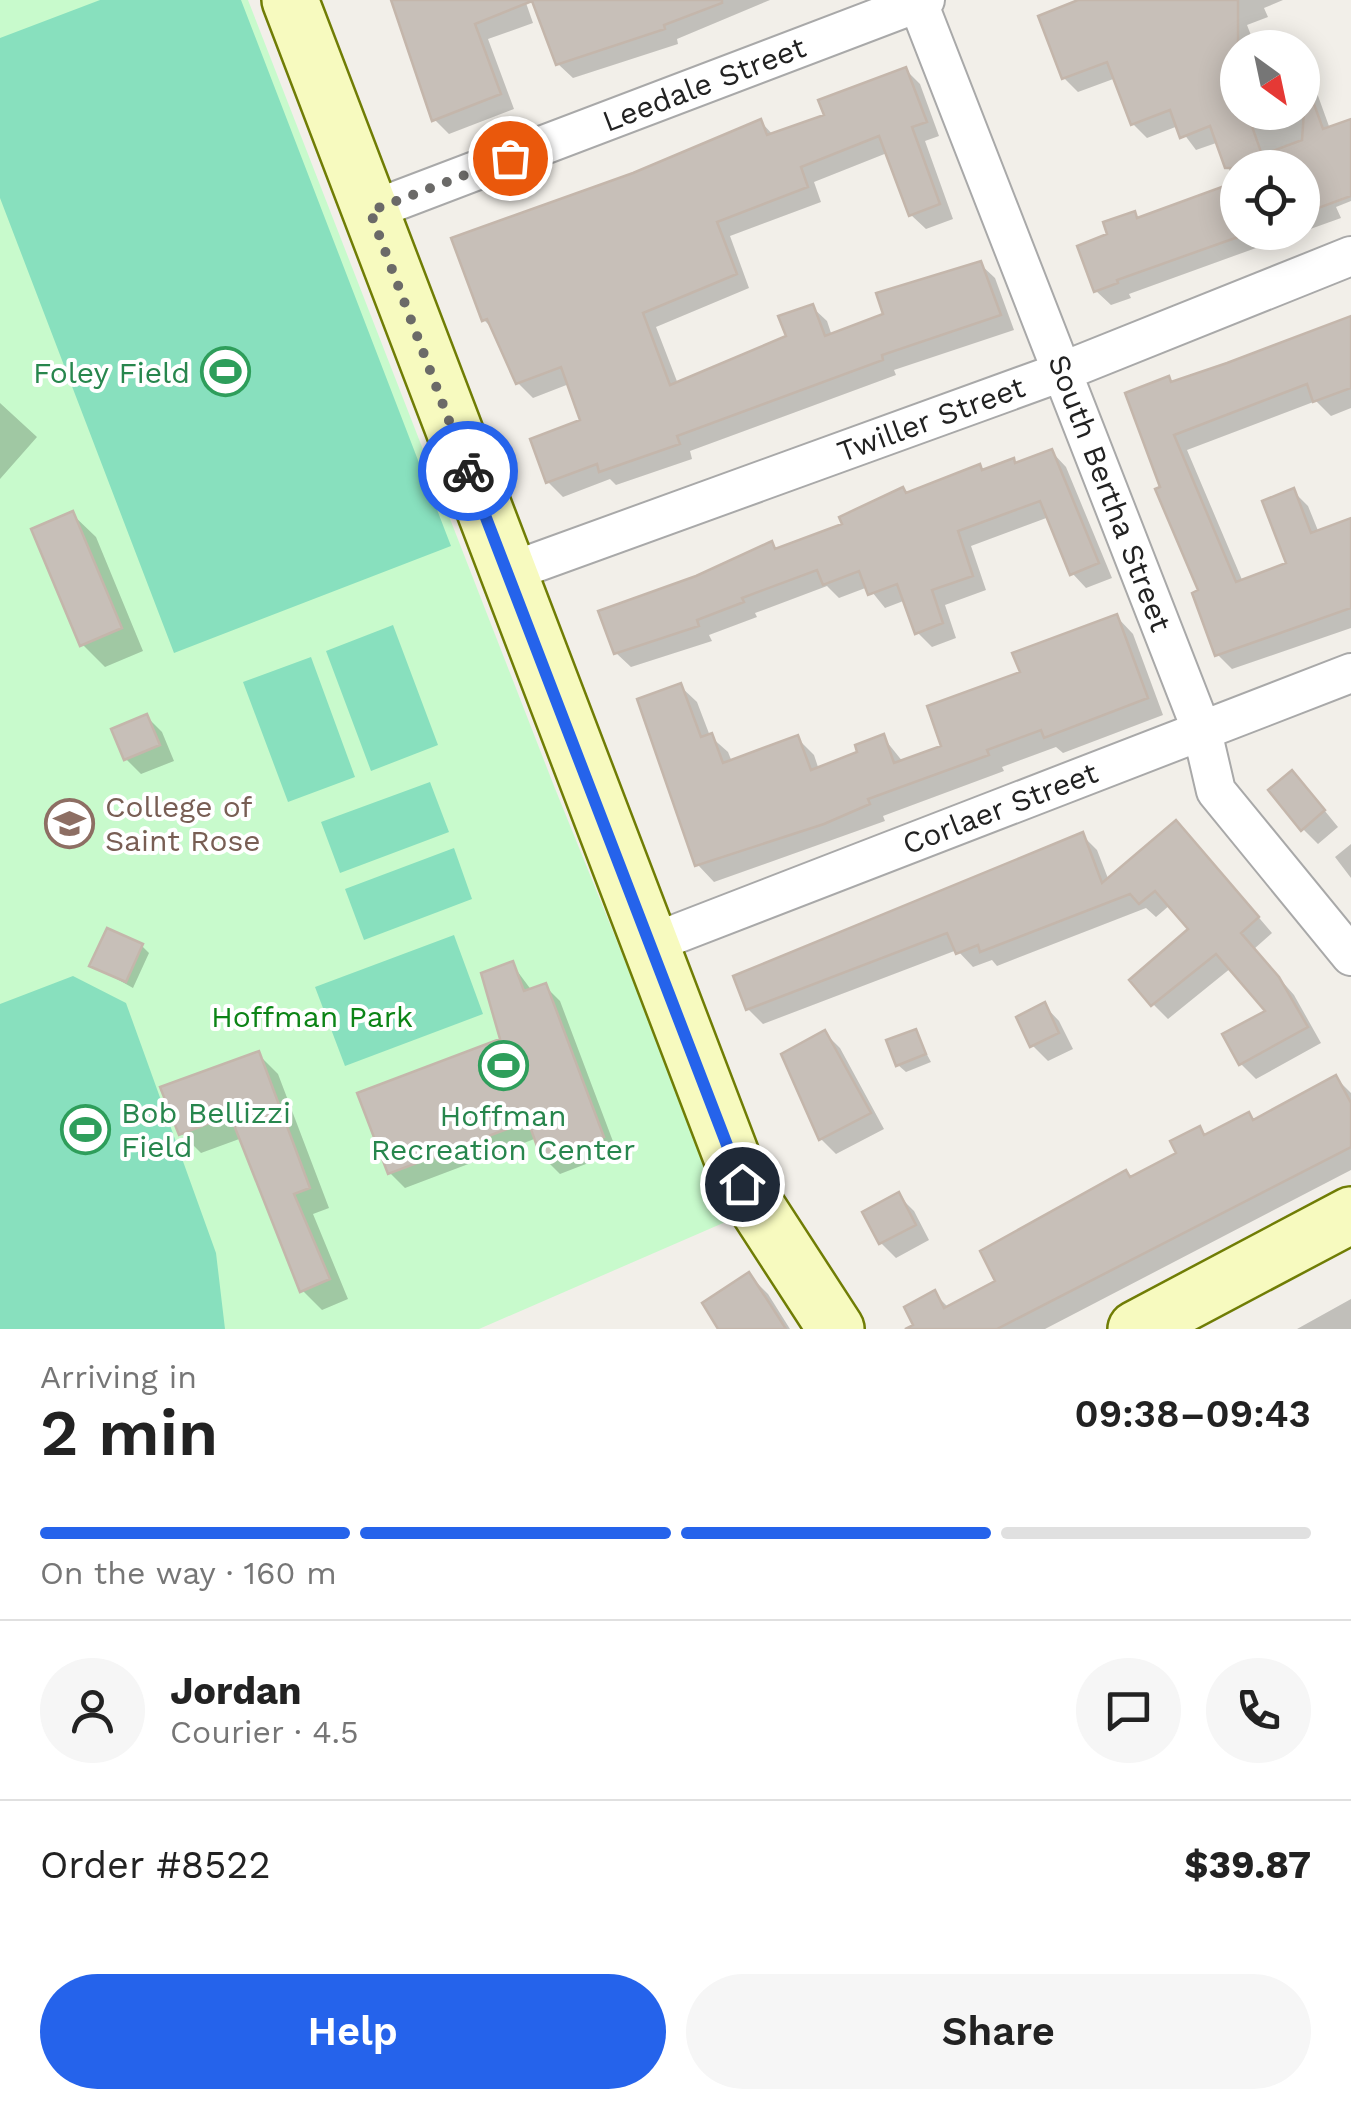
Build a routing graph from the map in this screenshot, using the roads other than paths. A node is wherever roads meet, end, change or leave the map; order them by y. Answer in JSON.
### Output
{"nodes":[{"id":1,"x":290,"y":0,"type":"edge"},
{"id":2,"x":920,"y":1,"type":"edge"},
{"id":3,"x":370,"y":211,"type":"junction"},
{"id":4,"x":1351,"y":256,"type":"edge"},
{"id":5,"x":1064,"y":371,"type":"junction"},
{"id":6,"x":506,"y":573,"type":"junction"},
{"id":7,"x":1351,"y":674,"type":"edge"},
{"id":8,"x":1202,"y":731,"type":"junction"},
{"id":9,"x":650,"y":944,"type":"junction"},
{"id":10,"x":1351,"y":956,"type":"edge"},
{"id":11,"x":1351,"y":1215,"type":"edge"},
{"id":12,"x":1149,"y":1326,"type":"edge"},
{"id":13,"x":836,"y":1329,"type":"edge"}],
"edges":[{"from":1,"to":3,"type":"street"},
{"from":2,"to":3,"type":"street","name":"Leedale Street"},
{"from":2,"to":5,"type":"street","name":"South Bertha Street"},
{"from":3,"to":6,"type":"street"},
{"from":4,"to":5,"type":"street","name":"Twiller Street"},
{"from":5,"to":6,"type":"street","name":"Twiller Street"},
{"from":5,"to":8,"type":"street","name":"South Bertha Street"},
{"from":6,"to":9,"type":"street"},
{"from":7,"to":8,"type":"street","name":"Corlaer Street"},
{"from":8,"to":9,"type":"street","name":"Corlaer Street"},
{"from":8,"to":10,"type":"street","name":"South Bertha Street"},
{"from":9,"to":13,"type":"street"},
{"from":11,"to":12,"type":"street"}]}
